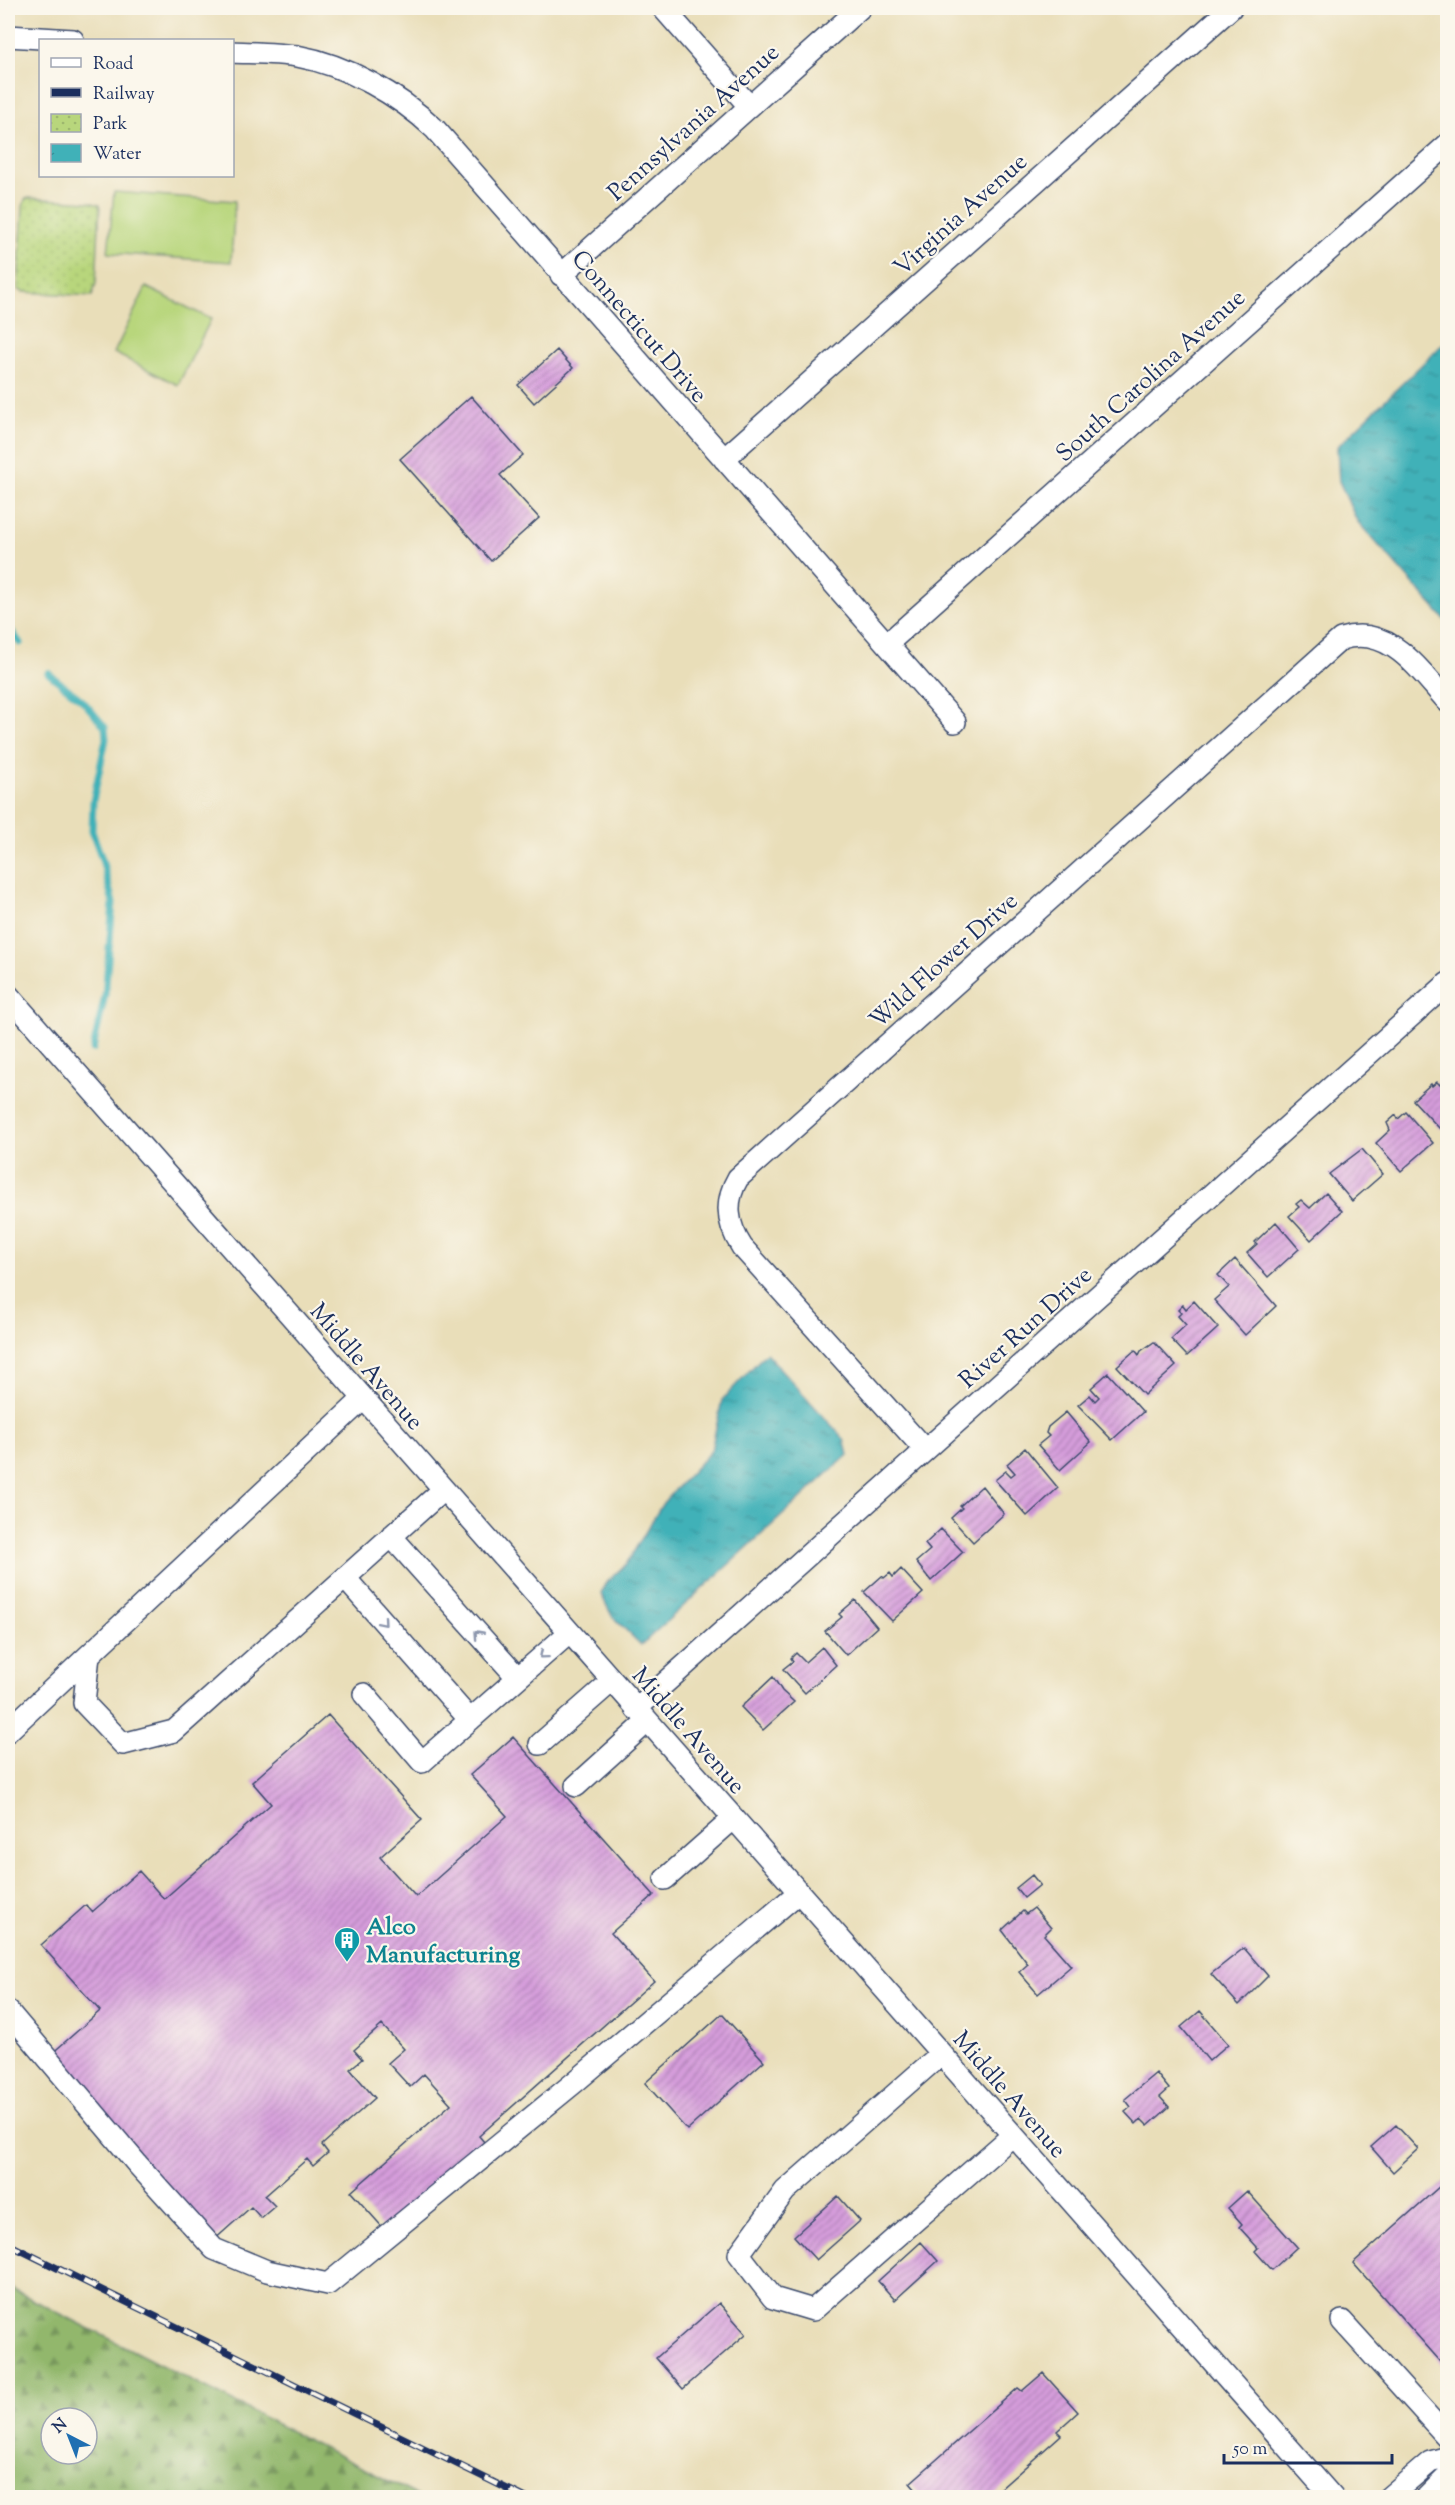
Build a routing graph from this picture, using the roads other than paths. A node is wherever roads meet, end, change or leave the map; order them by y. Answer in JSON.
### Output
{"nodes":[{"id":1,"x":663,"y":8,"type":"edge"},
{"id":2,"x":860,"y":8,"type":"edge"},
{"id":3,"x":1231,"y":8,"type":"edge"},
{"id":4,"x":8,"y":36,"type":"edge"},
{"id":5,"x":58,"y":39,"type":"edge"},
{"id":6,"x":234,"y":52,"type":"edge"},
{"id":7,"x":749,"y":106,"type":"junction"},
{"id":8,"x":1448,"y":144,"type":"edge"},
{"id":9,"x":561,"y":276,"type":"junction"},
{"id":10,"x":724,"y":459,"type":"junction"},
{"id":11,"x":887,"y":644,"type":"junction"},
{"id":12,"x":1448,"y":702,"type":"edge"},
{"id":13,"x":955,"y":722,"type":"dead end"},
{"id":14,"x":1448,"y":983,"type":"edge"},
{"id":15,"x":8,"y":995,"type":"edge"},
{"id":16,"x":363,"y":1399,"type":"junction"},
{"id":17,"x":925,"y":1450,"type":"junction"},
{"id":18,"x":443,"y":1490,"type":"junction"},
{"id":19,"x":392,"y":1536,"type":"junction"},
{"id":20,"x":345,"y":1578,"type":"junction"},
{"id":21,"x":569,"y":1633,"type":"junction"},
{"id":22,"x":89,"y":1655,"type":"junction"},
{"id":23,"x":517,"y":1677,"type":"junction"},
{"id":24,"x":612,"y":1681,"type":"junction"},
{"id":25,"x":364,"y":1694,"type":"dead end"},
{"id":26,"x":642,"y":1715,"type":"junction"},
{"id":27,"x":470,"y":1720,"type":"junction"},
{"id":28,"x":8,"y":1731,"type":"edge"},
{"id":29,"x":540,"y":1744,"type":"dead end"},
{"id":30,"x":576,"y":1786,"type":"dead end"},
{"id":31,"x":733,"y":1819,"type":"junction"},
{"id":32,"x":665,"y":1879,"type":"dead end"},
{"id":33,"x":798,"y":1893,"type":"junction"},
{"id":34,"x":8,"y":2011,"type":"edge"},
{"id":35,"x":941,"y":2054,"type":"junction"},
{"id":36,"x":1012,"y":2135,"type":"junction"},
{"id":37,"x":1342,"y":2321,"type":"dead end"},
{"id":38,"x":1448,"y":2438,"type":"edge"},
{"id":39,"x":1448,"y":2457,"type":"edge"},
{"id":40,"x":1448,"y":2476,"type":"edge"},
{"id":41,"x":1333,"y":2498,"type":"edge"},
{"id":42,"x":1388,"y":2498,"type":"edge"},
{"id":43,"x":1426,"y":2498,"type":"edge"}],
"edges":[{"from":1,"to":7,"type":"street"},
{"from":2,"to":7,"type":"street","name":"Pennsylvania Avenue"},
{"from":3,"to":10,"type":"street","name":"Virginia Avenue"},
{"from":4,"to":5,"type":"street"},
{"from":6,"to":9,"type":"street","name":"Connecticut Drive"},
{"from":7,"to":9,"type":"street","name":"Pennsylvania Avenue"},
{"from":8,"to":11,"type":"street","name":"South Carolina Avenue"},
{"from":9,"to":10,"type":"street","name":"Connecticut Drive"},
{"from":10,"to":11,"type":"street","name":"Connecticut Drive"},
{"from":11,"to":13,"type":"street","name":"Connecticut Drive"},
{"from":12,"to":17,"type":"street","name":"Wild Flower Drive"},
{"from":14,"to":17,"type":"street","name":"River Run Drive"},
{"from":15,"to":16,"type":"street","name":"Middle Avenue"},
{"from":16,"to":18,"type":"street","name":"Middle Avenue"},
{"from":16,"to":22,"type":"street"},
{"from":17,"to":26,"type":"street","name":"River Run Drive"},
{"from":18,"to":19,"type":"street"},
{"from":18,"to":21,"type":"street","name":"Middle Avenue"},
{"from":19,"to":20,"type":"street"},
{"from":23,"to":19,"type":"street","one_way":true},
{"from":20,"to":22,"type":"street"},
{"from":20,"to":27,"type":"street","one_way":true},
{"from":21,"to":23,"type":"street","one_way":true},
{"from":21,"to":24,"type":"street","name":"Middle Avenue"},
{"from":22,"to":28,"type":"street"},
{"from":23,"to":27,"type":"street"},
{"from":24,"to":26,"type":"street","name":"Middle Avenue"},
{"from":24,"to":29,"type":"street"},
{"from":25,"to":27,"type":"street"},
{"from":26,"to":30,"type":"street","name":"River Run Drive"},
{"from":26,"to":31,"type":"street","name":"Middle Avenue"},
{"from":31,"to":32,"type":"street"},
{"from":31,"to":33,"type":"street","name":"Middle Avenue"},
{"from":33,"to":34,"type":"street"},
{"from":33,"to":35,"type":"street","name":"Middle Avenue"},
{"from":35,"to":36,"type":"street","name":"Middle Avenue"},
{"from":35,"to":36,"type":"street"},
{"from":36,"to":41,"type":"street","name":"Middle Avenue"},
{"from":37,"to":38,"type":"street"},
{"from":39,"to":42,"type":"street"},
{"from":40,"to":43,"type":"street"}]}
